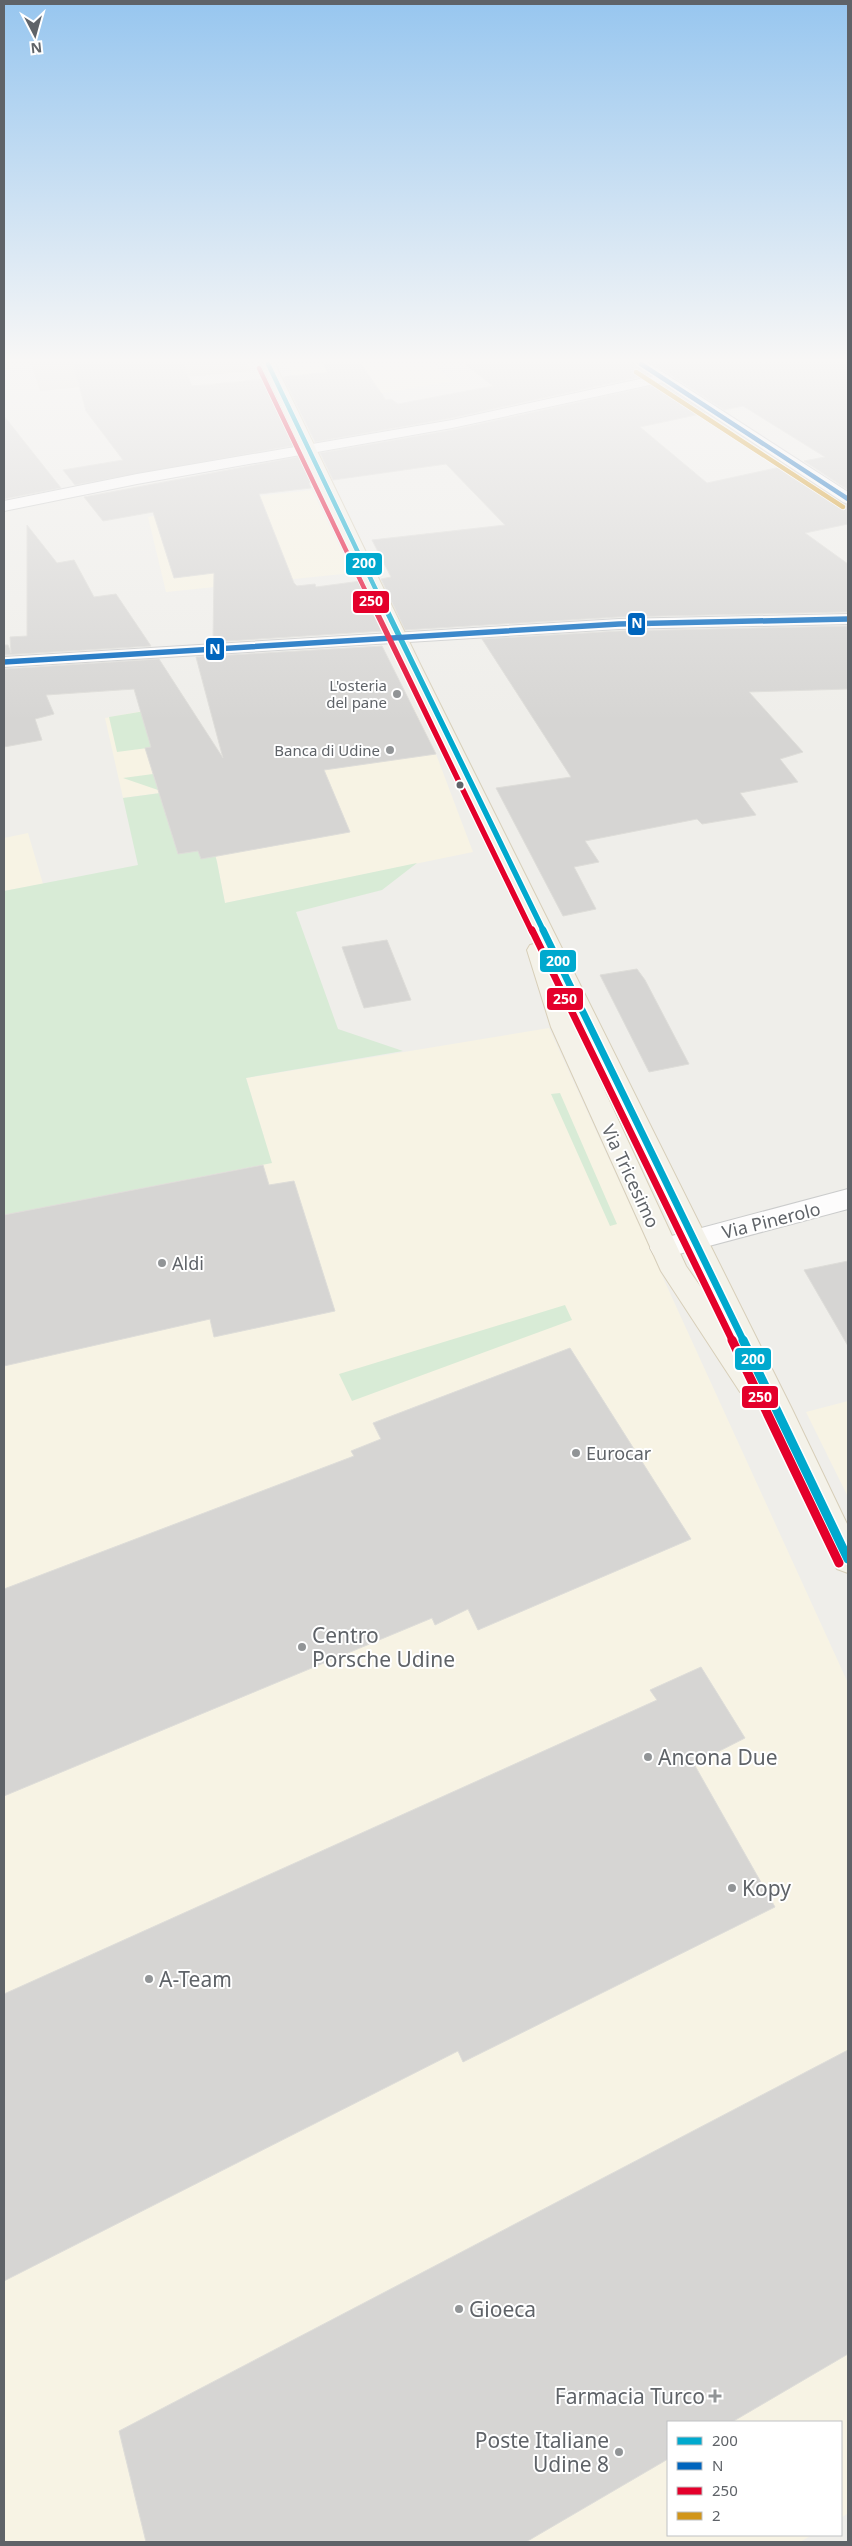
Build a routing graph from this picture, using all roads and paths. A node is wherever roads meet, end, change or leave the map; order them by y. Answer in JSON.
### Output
{"nodes":[{"id":1,"x":128,"y":483,"type":"edge"},
{"id":2,"x":324,"y":483,"type":"edge"},
{"id":3,"x":823,"y":483,"type":"edge"},
{"id":4,"x":848,"y":499,"type":"edge"},
{"id":5,"x":4,"y":506,"type":"edge"},
{"id":6,"x":848,"y":619,"type":"edge"},
{"id":7,"x":400,"y":638,"type":"junction"},
{"id":8,"x":4,"y":662,"type":"edge"},
{"id":9,"x":510,"y":866,"type":"junction"},
{"id":10,"x":848,"y":1199,"type":"edge"},
{"id":11,"x":696,"y":1239,"type":"junction"},
{"id":12,"x":664,"y":1248,"type":"junction"},
{"id":13,"x":803,"y":1461,"type":"junction"},
{"id":14,"x":848,"y":1559,"type":"edge"}],
"edges":[{"from":1,"to":5,"type":"street"},
{"from":2,"to":7,"type":"main road","name":"Via Tricesimo"},
{"from":3,"to":4,"type":"street"},
{"from":6,"to":7,"type":"street"},
{"from":7,"to":8,"type":"street"},
{"from":7,"to":9,"type":"main road","name":"Via Tricesimo"},
{"from":9,"to":11,"type":"main road","name":"Via Tricesimo"},
{"from":9,"to":12,"type":"main road","name":"Via Tricesimo"},
{"from":10,"to":11,"type":"street","name":"Via Pinerolo"},
{"from":11,"to":12,"type":"street","name":"Via Pinerolo"},
{"from":11,"to":13,"type":"main road","name":"Via Tricesimo"},
{"from":12,"to":13,"type":"main road","name":"Via Tricesimo"},
{"from":13,"to":14,"type":"main road","name":"Via Tricesimo"}]}
